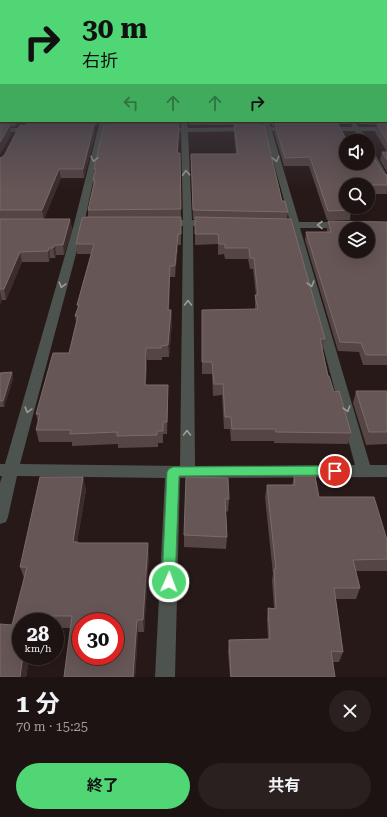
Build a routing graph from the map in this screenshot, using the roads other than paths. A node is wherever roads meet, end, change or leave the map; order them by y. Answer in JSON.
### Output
{"nodes":[{"id":1,"x":184,"y":125,"type":"edge"},
{"id":2,"x":266,"y":125,"type":"edge"},
{"id":3,"x":22,"y":126,"type":"edge"},
{"id":4,"x":180,"y":126,"type":"edge"},
{"id":5,"x":271,"y":126,"type":"edge"},
{"id":6,"x":355,"y":126,"type":"edge"},
{"id":7,"x":101,"y":128,"type":"edge"},
{"id":8,"x":297,"y":129,"type":"edge"},
{"id":9,"x":320,"y":129,"type":"edge"},
{"id":10,"x":357,"y":129,"type":"junction"},
{"id":11,"x":387,"y":129,"type":"edge"},
{"id":12,"x":0,"y":130,"type":"edge"},
{"id":13,"x":41,"y":130,"type":"edge"},
{"id":14,"x":153,"y":130,"type":"edge"},
{"id":15,"x":17,"y":134,"type":"junction"},
{"id":16,"x":360,"y":134,"type":"edge"},
{"id":17,"x":375,"y":161,"type":"edge"},
{"id":18,"x":387,"y":182,"type":"edge"},
{"id":19,"x":157,"y":223,"type":"edge"},
{"id":20,"x":188,"y":223,"type":"junction"},
{"id":21,"x":218,"y":224,"type":"edge"},
{"id":22,"x":264,"y":224,"type":"edge"},
{"id":23,"x":339,"y":224,"type":"edge"},
{"id":24,"x":294,"y":225,"type":"junction"},
{"id":25,"x":6,"y":470,"type":"edge"},
{"id":26,"x":387,"y":470,"type":"edge"},
{"id":27,"x":364,"y":471,"type":"junction"},
{"id":28,"x":180,"y":472,"type":"junction"},
{"id":29,"x":0,"y":517,"type":"edge"},
{"id":30,"x":165,"y":677,"type":"edge"}],
"edges":[{"from":20,"to":1,"type":"street","one_way":true},
{"from":2,"to":24,"type":"street","one_way":true},
{"from":3,"to":15,"type":"street"},
{"from":4,"to":14,"type":"street"},
{"from":5,"to":8,"type":"street"},
{"from":6,"to":10,"type":"street"},
{"from":7,"to":25,"type":"street","one_way":true},
{"from":9,"to":10,"type":"street"},
{"from":10,"to":11,"type":"street"},
{"from":10,"to":16,"type":"street"},
{"from":12,"to":15,"type":"street"},
{"from":13,"to":15,"type":"street"},
{"from":17,"to":18,"type":"street"},
{"from":19,"to":20,"type":"street"},
{"from":20,"to":21,"type":"street"},
{"from":28,"to":20,"type":"street","one_way":true},
{"from":22,"to":24,"type":"street"},
{"from":23,"to":24,"type":"street","one_way":true},
{"from":24,"to":27,"type":"street","one_way":true},
{"from":25,"to":28,"type":"street"},
{"from":25,"to":29,"type":"street"},
{"from":26,"to":27,"type":"street"},
{"from":27,"to":28,"type":"street"},
{"from":28,"to":30,"type":"street"}]}
